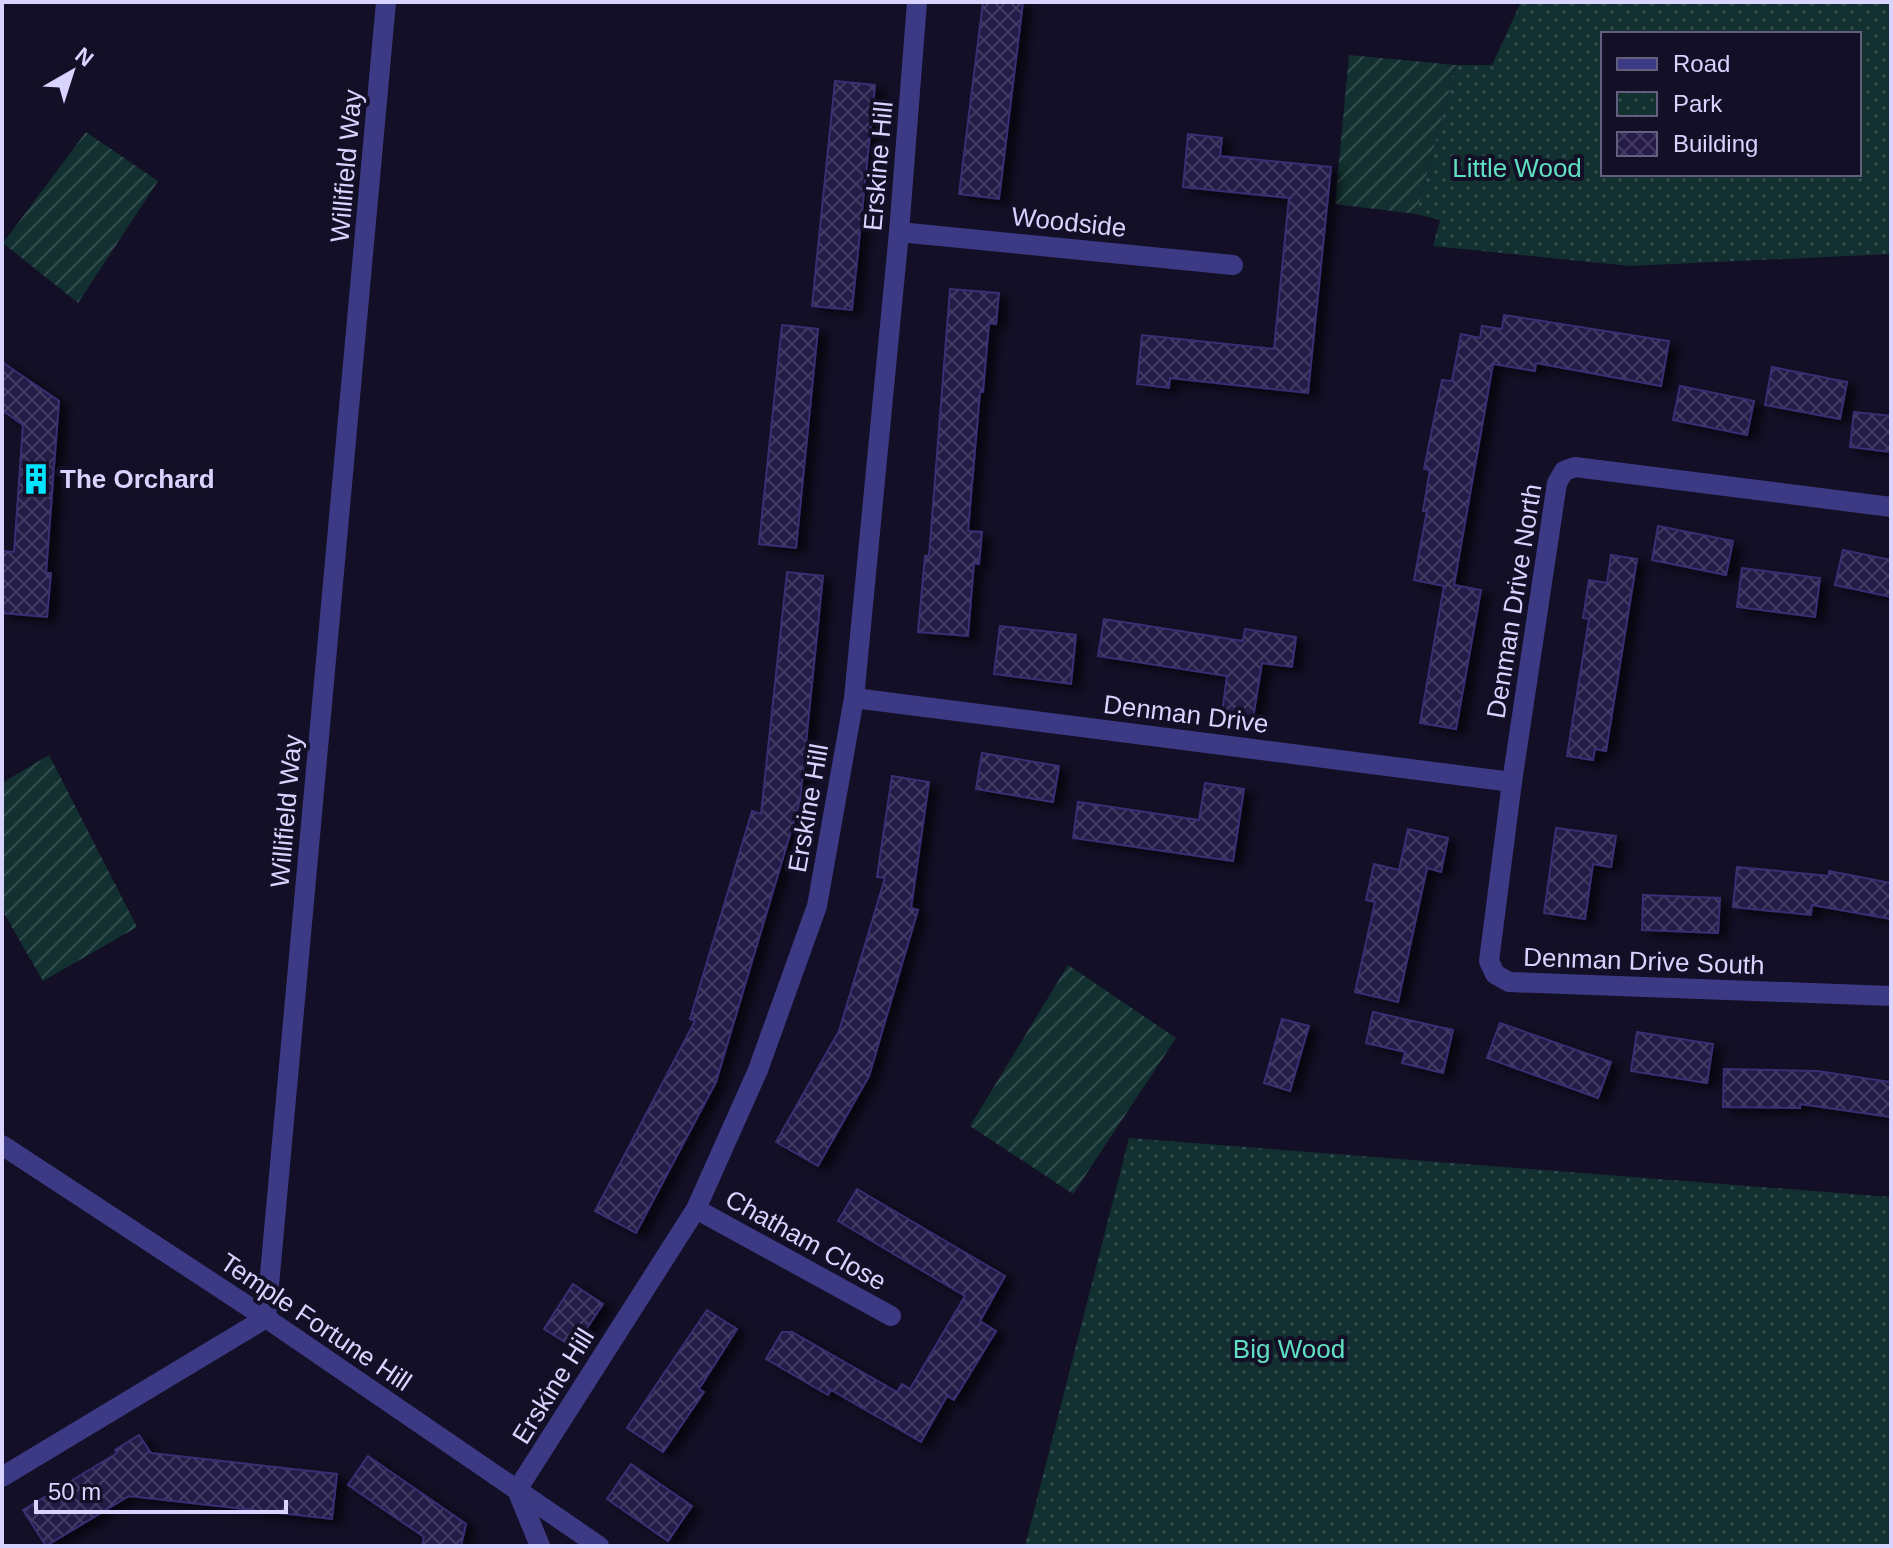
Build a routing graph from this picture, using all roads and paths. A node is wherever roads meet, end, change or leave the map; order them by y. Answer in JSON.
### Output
{"nodes":[{"id":1,"x":386,"y":2,"type":"edge"},
{"id":2,"x":917,"y":2,"type":"edge"},
{"id":3,"x":899,"y":232,"type":"junction"},
{"id":4,"x":1233,"y":265,"type":"dead end"},
{"id":5,"x":1891,"y":507,"type":"edge"},
{"id":6,"x":854,"y":698,"type":"junction"},
{"id":7,"x":1512,"y":782,"type":"junction"},
{"id":8,"x":1891,"y":996,"type":"edge"},
{"id":9,"x":2,"y":1145,"type":"edge"},
{"id":10,"x":696,"y":1209,"type":"junction"},
{"id":11,"x":891,"y":1316,"type":"dead end"},
{"id":12,"x":266,"y":1318,"type":"junction"},
{"id":13,"x":2,"y":1477,"type":"edge"},
{"id":14,"x":517,"y":1490,"type":"junction"},
{"id":15,"x":540,"y":1546,"type":"edge"},
{"id":16,"x":599,"y":1546,"type":"edge"}],
"edges":[{"from":1,"to":12,"type":"street","name":"Willifield Way"},
{"from":2,"to":3,"type":"street","name":"Erskine Hill"},
{"from":3,"to":4,"type":"street","name":"Woodside"},
{"from":3,"to":6,"type":"street","name":"Erskine Hill"},
{"from":5,"to":7,"type":"street","name":"Denman Drive North"},
{"from":6,"to":7,"type":"street","name":"Denman Drive"},
{"from":6,"to":10,"type":"street","name":"Erskine Hill"},
{"from":7,"to":8,"type":"street","name":"Denman Drive South"},
{"from":9,"to":12,"type":"street","name":"Temple Fortune Hill"},
{"from":10,"to":11,"type":"street","name":"Chatham Close"},
{"from":10,"to":14,"type":"street","name":"Erskine Hill"},
{"from":12,"to":13,"type":"street"},
{"from":12,"to":14,"type":"street","name":"Temple Fortune Hill"},
{"from":14,"to":15,"type":"street"},
{"from":14,"to":16,"type":"street","name":"Temple Fortune Hill"}]}
